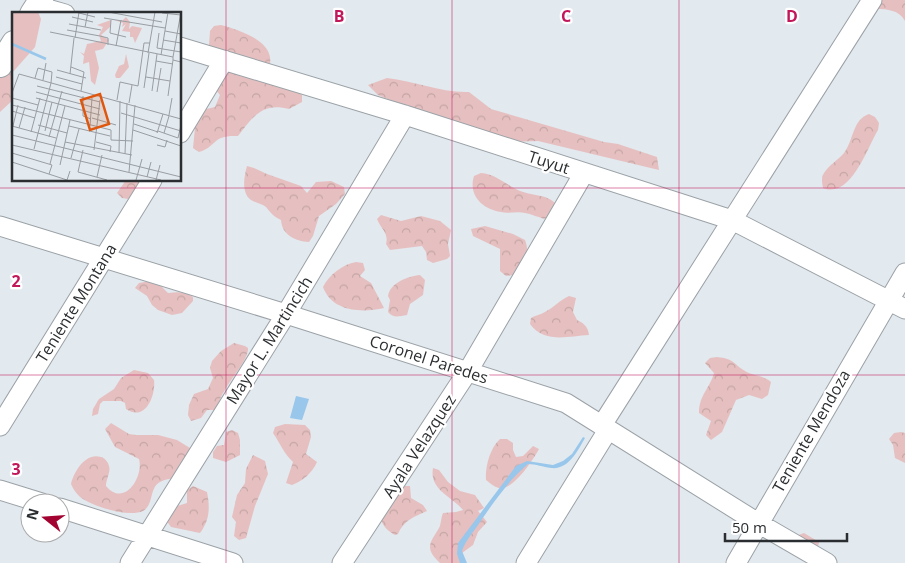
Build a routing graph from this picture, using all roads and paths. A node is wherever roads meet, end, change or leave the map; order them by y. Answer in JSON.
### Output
{"nodes":[{"id":1,"x":872,"y":0,"type":"edge"},
{"id":2,"x":37,"y":6,"type":"edge"},
{"id":3,"x":57,"y":12,"type":"edge"},
{"id":4,"x":12,"y":46,"type":"edge"},
{"id":5,"x":181,"y":48,"type":"edge"},
{"id":6,"x":224,"y":60,"type":"junction"},
{"id":7,"x":0,"y":65,"type":"edge"},
{"id":8,"x":405,"y":115,"type":"junction"},
{"id":9,"x":181,"y":131,"type":"edge"},
{"id":10,"x":584,"y":173,"type":"junction"},
{"id":11,"x":151,"y":181,"type":"edge"},
{"id":12,"x":732,"y":220,"type":"junction"},
{"id":13,"x":0,"y":226,"type":"edge"},
{"id":14,"x":105,"y":258,"type":"junction"},
{"id":15,"x":905,"y":274,"type":"edge"},
{"id":16,"x":888,"y":300,"type":"junction"},
{"id":17,"x":905,"y":309,"type":"edge"},
{"id":18,"x":286,"y":314,"type":"junction"},
{"id":19,"x":468,"y":371,"type":"junction"},
{"id":20,"x":0,"y":426,"type":"edge"},
{"id":21,"x":605,"y":427,"type":"junction"},
{"id":22,"x":0,"y":490,"type":"edge"},
{"id":23,"x":20,"y":496,"type":"edge"},
{"id":24,"x":70,"y":511,"type":"edge"},
{"id":25,"x":758,"y":523,"type":"junction"},
{"id":26,"x":147,"y":535,"type":"junction"},
{"id":27,"x":130,"y":563,"type":"edge"},
{"id":28,"x":233,"y":563,"type":"edge"},
{"id":29,"x":342,"y":563,"type":"edge"},
{"id":30,"x":526,"y":563,"type":"edge"},
{"id":31,"x":736,"y":563,"type":"edge"},
{"id":32,"x":827,"y":563,"type":"edge"}],
"edges":[{"from":1,"to":12,"type":"street"},
{"from":2,"to":3,"type":"street"},
{"from":4,"to":7,"type":"street"},
{"from":5,"to":6,"type":"street","name":"Tuyut"},
{"from":6,"to":8,"type":"street","name":"Tuyut"},
{"from":6,"to":9,"type":"street"},
{"from":8,"to":10,"type":"street","name":"Tuyut"},
{"from":8,"to":18,"type":"street","name":"Mayor L. Martincich"},
{"from":10,"to":12,"type":"street","name":"Tuyut"},
{"from":10,"to":19,"type":"street","name":"Ayala Velazquez"},
{"from":11,"to":14,"type":"street","name":"Teniente Montana"},
{"from":12,"to":16,"type":"street","name":"Tuyut"},
{"from":12,"to":21,"type":"street"},
{"from":13,"to":14,"type":"street","name":"Coronel Paredes"},
{"from":14,"to":18,"type":"street","name":"Coronel Paredes"},
{"from":14,"to":20,"type":"street","name":"Teniente Montana"},
{"from":15,"to":16,"type":"street","name":"Teniente Mendoza"},
{"from":16,"to":17,"type":"street","name":"Tuyut"},
{"from":16,"to":25,"type":"street","name":"Teniente Mendoza"},
{"from":18,"to":19,"type":"street","name":"Coronel Paredes"},
{"from":18,"to":26,"type":"street","name":"Mayor L. Martincich"},
{"from":19,"to":21,"type":"street","name":"Coronel Paredes"},
{"from":19,"to":29,"type":"street","name":"Ayala Velazquez"},
{"from":21,"to":25,"type":"street","name":"Coronel Paredes"},
{"from":21,"to":30,"type":"street"},
{"from":22,"to":23,"type":"street"},
{"from":24,"to":26,"type":"street"},
{"from":25,"to":31,"type":"street","name":"Teniente Mendoza"},
{"from":25,"to":32,"type":"street","name":"Coronel Paredes"},
{"from":26,"to":27,"type":"street","name":"Mayor L. Martincich"},
{"from":26,"to":28,"type":"street"}]}
